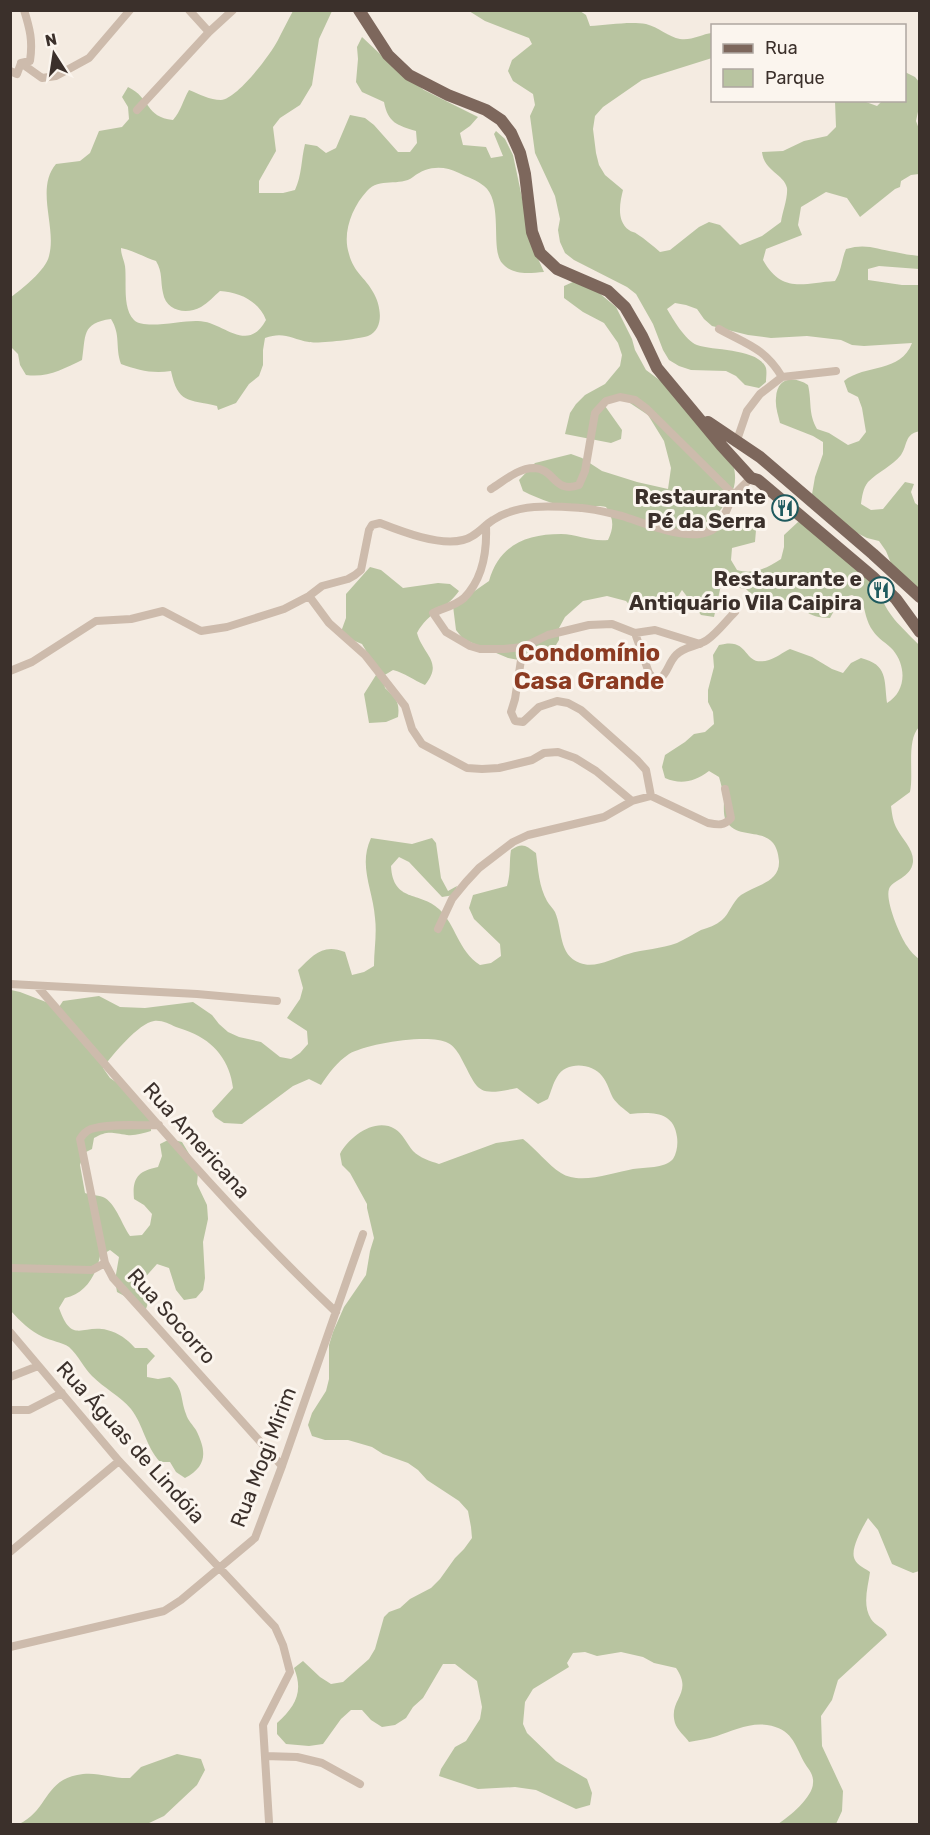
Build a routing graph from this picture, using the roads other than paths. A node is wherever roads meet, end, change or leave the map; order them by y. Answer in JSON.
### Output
{"nodes":[{"id":1,"x":24,"y":10,"type":"edge"},
{"id":2,"x":130,"y":10,"type":"edge"},
{"id":3,"x":189,"y":10,"type":"edge"},
{"id":4,"x":233,"y":10,"type":"edge"},
{"id":5,"x":359,"y":10,"type":"edge"},
{"id":6,"x":209,"y":32,"type":"junction"},
{"id":7,"x":21,"y":63,"type":"junction"},
{"id":8,"x":10,"y":71,"type":"edge"},
{"id":9,"x":137,"y":110,"type":"dead end"},
{"id":10,"x":719,"y":329,"type":"dead end"},
{"id":11,"x":836,"y":371,"type":"dead end"},
{"id":12,"x":782,"y":377,"type":"junction"},
{"id":13,"x":696,"y":413,"type":"junction"},
{"id":14,"x":736,"y":442,"type":"junction"},
{"id":15,"x":765,"y":461,"type":"junction"},
{"id":16,"x":752,"y":476,"type":"junction"},
{"id":17,"x":492,"y":489,"type":"dead end"},
{"id":18,"x":734,"y":495,"type":"junction"},
{"id":19,"x":486,"y":526,"type":"junction"},
{"id":20,"x":309,"y":596,"type":"junction"},
{"id":21,"x":920,"y":597,"type":"edge"},
{"id":22,"x":735,"y":612,"type":"dead end"},
{"id":23,"x":920,"y":632,"type":"edge"},
{"id":24,"x":635,"y":633,"type":"junction"},
{"id":25,"x":700,"y":644,"type":"junction"},
{"id":26,"x":523,"y":647,"type":"junction"},
{"id":27,"x":10,"y":671,"type":"edge"},
{"id":28,"x":725,"y":789,"type":"dead end"},
{"id":29,"x":651,"y":795,"type":"junction"},
{"id":30,"x":632,"y":801,"type":"junction"},
{"id":31,"x":438,"y":929,"type":"dead end"},
{"id":32,"x":10,"y":984,"type":"edge"},
{"id":33,"x":37,"y":986,"type":"junction"},
{"id":34,"x":277,"y":1001,"type":"dead end"},
{"id":35,"x":159,"y":1125,"type":"junction"},
{"id":36,"x":363,"y":1234,"type":"dead end"},
{"id":37,"x":105,"y":1263,"type":"junction"},
{"id":38,"x":10,"y":1268,"type":"edge"},
{"id":39,"x":336,"y":1312,"type":"junction"},
{"id":40,"x":10,"y":1332,"type":"edge"},
{"id":41,"x":38,"y":1366,"type":"junction"},
{"id":42,"x":10,"y":1377,"type":"edge"},
{"id":43,"x":62,"y":1393,"type":"junction"},
{"id":44,"x":10,"y":1410,"type":"edge"},
{"id":45,"x":119,"y":1461,"type":"junction"},
{"id":46,"x":282,"y":1466,"type":"junction"},
{"id":47,"x":10,"y":1551,"type":"edge"},
{"id":48,"x":219,"y":1567,"type":"junction"},
{"id":49,"x":10,"y":1647,"type":"edge"},
{"id":50,"x":265,"y":1756,"type":"junction"},
{"id":51,"x":360,"y":1784,"type":"dead end"},
{"id":52,"x":269,"y":1822,"type":"dead end"}],
"edges":[{"from":1,"to":7,"type":"street"},
{"from":2,"to":7,"type":"street"},
{"from":3,"to":6,"type":"street"},
{"from":4,"to":6,"type":"street"},
{"from":5,"to":13,"type":"main road"},
{"from":6,"to":9,"type":"street"},
{"from":7,"to":8,"type":"street"},
{"from":10,"to":12,"type":"street"},
{"from":11,"to":12,"type":"street"},
{"from":12,"to":14,"type":"street"},
{"from":13,"to":14,"type":"main road"},
{"from":13,"to":16,"type":"main road"},
{"from":14,"to":15,"type":"main road"},
{"from":15,"to":16,"type":"main road"},
{"from":15,"to":16,"type":"main road"},
{"from":15,"to":21,"type":"main road"},
{"from":16,"to":18,"type":"street"},
{"from":16,"to":23,"type":"main road"},
{"from":17,"to":18,"type":"street"},
{"from":18,"to":19,"type":"street"},
{"from":19,"to":20,"type":"street"},
{"from":19,"to":26,"type":"street"},
{"from":20,"to":27,"type":"street"},
{"from":20,"to":30,"type":"street"},
{"from":22,"to":25,"type":"street"},
{"from":24,"to":25,"type":"street"},
{"from":24,"to":25,"type":"street"},
{"from":24,"to":26,"type":"street"},
{"from":26,"to":29,"type":"street"},
{"from":28,"to":29,"type":"street"},
{"from":29,"to":30,"type":"street"},
{"from":30,"to":31,"type":"street"},
{"from":32,"to":33,"type":"street"},
{"from":33,"to":34,"type":"street"},
{"from":33,"to":35,"type":"street","name":"Rua Americana"},
{"from":35,"to":37,"type":"street","name":"Rua Socorro"},
{"from":35,"to":39,"type":"street","name":"Rua Americana"},
{"from":36,"to":39,"type":"street","name":"Rua Mogi Mirim"},
{"from":37,"to":38,"type":"street"},
{"from":37,"to":46,"type":"street","name":"Rua Socorro"},
{"from":39,"to":46,"type":"street","name":"Rua Mogi Mirim"},
{"from":40,"to":41,"type":"street","name":"Rua Águas de Lindóia"},
{"from":41,"to":42,"type":"street"},
{"from":41,"to":43,"type":"street","name":"Rua Águas de Lindóia"},
{"from":43,"to":44,"type":"street"},
{"from":43,"to":45,"type":"street","name":"Rua Águas de Lindóia"},
{"from":45,"to":47,"type":"street"},
{"from":45,"to":48,"type":"street","name":"Rua Águas de Lindóia"},
{"from":46,"to":48,"type":"street","name":"Rua Mogi Mirim"},
{"from":48,"to":49,"type":"street","name":"Rua Mogi Mirim"},
{"from":48,"to":50,"type":"street","name":"Rua Águas de Lindóia"},
{"from":50,"to":51,"type":"street"},
{"from":50,"to":52,"type":"street"}]}
